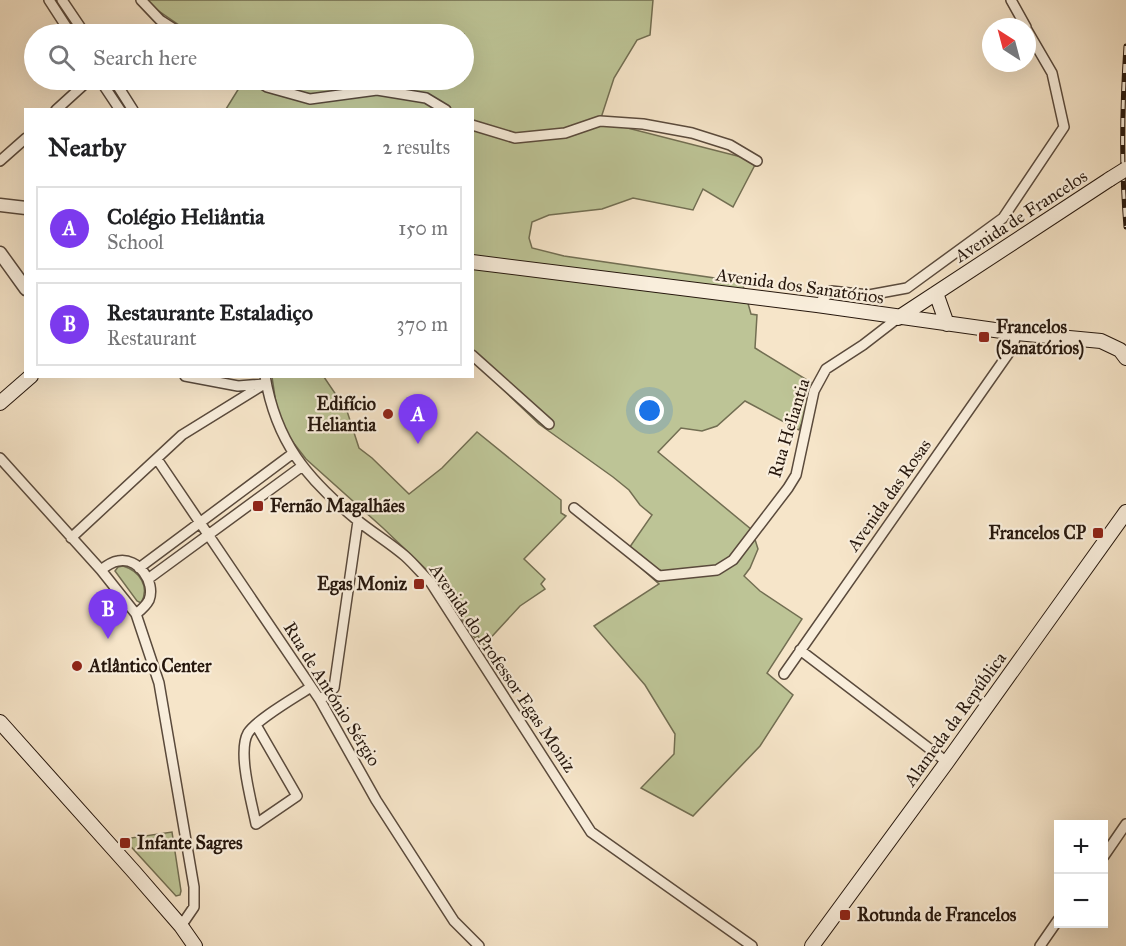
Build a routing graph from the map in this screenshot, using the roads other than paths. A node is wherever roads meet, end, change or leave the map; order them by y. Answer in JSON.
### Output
{"nodes":[{"id":1,"x":49,"y":0,"type":"edge"},
{"id":2,"x":62,"y":0,"type":"edge"},
{"id":3,"x":141,"y":0,"type":"edge"},
{"id":4,"x":1011,"y":0,"type":"edge"},
{"id":5,"x":1021,"y":18,"type":"edge"},
{"id":6,"x":65,"y":24,"type":"edge"},
{"id":7,"x":78,"y":24,"type":"edge"},
{"id":8,"x":166,"y":24,"type":"edge"},
{"id":9,"x":1036,"y":45,"type":"edge"},
{"id":10,"x":78,"y":90,"type":"edge"},
{"id":11,"x":107,"y":90,"type":"edge"},
{"id":12,"x":120,"y":90,"type":"edge"},
{"id":13,"x":278,"y":90,"type":"edge"},
{"id":14,"x":377,"y":90,"type":"edge"},
{"id":15,"x":377,"y":90,"type":"edge"},
{"id":16,"x":58,"y":108,"type":"edge"},
{"id":17,"x":119,"y":108,"type":"edge"},
{"id":18,"x":132,"y":108,"type":"edge"},
{"id":19,"x":443,"y":108,"type":"edge"},
{"id":20,"x":474,"y":126,"type":"edge"},
{"id":21,"x":24,"y":140,"type":"edge"},
{"id":22,"x":0,"y":161,"type":"edge"},
{"id":23,"x":757,"y":161,"type":"dead end"},
{"id":24,"x":1126,"y":169,"type":"edge"},
{"id":25,"x":0,"y":205,"type":"edge"},
{"id":26,"x":24,"y":208,"type":"edge"},
{"id":27,"x":0,"y":253,"type":"edge"},
{"id":28,"x":474,"y":262,"type":"edge"},
{"id":29,"x":24,"y":286,"type":"edge"},
{"id":30,"x":936,"y":293,"type":"junction"},
{"id":31,"x":817,"y":305,"type":"junction"},
{"id":32,"x":898,"y":318,"type":"junction"},
{"id":33,"x":947,"y":324,"type":"junction"},
{"id":34,"x":1016,"y":333,"type":"junction"},
{"id":35,"x":1123,"y":354,"type":"edge"},
{"id":36,"x":474,"y":357,"type":"edge"},
{"id":37,"x":29,"y":378,"type":"edge"},
{"id":38,"x":196,"y":378,"type":"edge"},
{"id":39,"x":266,"y":380,"type":"edge"},
{"id":40,"x":0,"y":403,"type":"edge"},
{"id":41,"x":549,"y":424,"type":"dead end"},
{"id":42,"x":292,"y":454,"type":"junction"},
{"id":43,"x":0,"y":458,"type":"edge"},
{"id":44,"x":157,"y":459,"type":"junction"},
{"id":45,"x":301,"y":466,"type":"junction"},
{"id":46,"x":574,"y":508,"type":"dead end"},
{"id":47,"x":1126,"y":512,"type":"edge"},
{"id":48,"x":358,"y":521,"type":"junction"},
{"id":49,"x":200,"y":522,"type":"junction"},
{"id":50,"x":209,"y":535,"type":"junction"},
{"id":51,"x":71,"y":538,"type":"junction"},
{"id":52,"x":139,"y":568,"type":"junction"},
{"id":53,"x":101,"y":570,"type":"junction"},
{"id":54,"x":148,"y":579,"type":"junction"},
{"id":55,"x":136,"y":615,"type":"junction"},
{"id":56,"x":800,"y":650,"type":"junction"},
{"id":57,"x":784,"y":674,"type":"dead end"},
{"id":58,"x":311,"y":687,"type":"junction"},
{"id":59,"x":320,"y":700,"type":"junction"},
{"id":60,"x":0,"y":722,"type":"edge"},
{"id":61,"x":256,"y":725,"type":"junction"},
{"id":62,"x":947,"y":762,"type":"junction"},
{"id":63,"x":1126,"y":824,"type":"edge"},
{"id":64,"x":1108,"y":850,"type":"edge"},
{"id":65,"x":181,"y":926,"type":"junction"},
{"id":66,"x":1054,"y":927,"type":"edge"},
{"id":67,"x":195,"y":946,"type":"edge"},
{"id":68,"x":479,"y":946,"type":"edge"},
{"id":69,"x":752,"y":946,"type":"edge"},
{"id":70,"x":812,"y":946,"type":"edge"},
{"id":71,"x":1040,"y":946,"type":"edge"}],
"edges":[{"from":1,"to":6,"type":"street"},
{"from":2,"to":7,"type":"street"},
{"from":3,"to":8,"type":"street"},
{"from":4,"to":5,"type":"street"},
{"from":9,"to":31,"type":"street"},
{"from":10,"to":16,"type":"street"},
{"from":11,"to":17,"type":"street"},
{"from":12,"to":18,"type":"street"},
{"from":13,"to":14,"type":"street"},
{"from":15,"to":19,"type":"street"},
{"from":20,"to":23,"type":"street"},
{"from":21,"to":22,"type":"street"},
{"from":24,"to":30,"type":"main road","name":"Avenida de Francelos","bridge":true},
{"from":25,"to":26,"type":"street"},
{"from":27,"to":29,"type":"street"},
{"from":28,"to":31,"type":"main road","name":"Avenida dos Sanatórios"},
{"from":30,"to":32,"type":"main road","name":"Avenida de Francelos"},
{"from":30,"to":33,"type":"main road"},
{"from":31,"to":32,"type":"main road","name":"Avenida dos Sanatórios"},
{"from":32,"to":33,"type":"main road","name":"Avenida dos Sanatórios"},
{"from":32,"to":46,"type":"street","name":"Rua Heliantia"},
{"from":33,"to":34,"type":"main road","name":"Avenida dos Sanatórios"},
{"from":34,"to":35,"type":"main road","name":"Avenida dos Sanatórios"},
{"from":34,"to":56,"type":"street","name":"Avenida das Rosas"},
{"from":36,"to":41,"type":"street"},
{"from":37,"to":40,"type":"main road"},
{"from":38,"to":39,"type":"street"},
{"from":39,"to":42,"type":"street","name":"Avenida do Professor Egas Moniz"},
{"from":39,"to":44,"type":"street"},
{"from":42,"to":45,"type":"street","name":"Avenida do Professor Egas Moniz"},
{"from":42,"to":49,"type":"street"},
{"from":43,"to":51,"type":"street"},
{"from":44,"to":49,"type":"street","name":"Rua de António Sérgio"},
{"from":44,"to":51,"type":"street"},
{"from":45,"to":48,"type":"street","name":"Avenida do Professor Egas Moniz"},
{"from":45,"to":50,"type":"street"},
{"from":47,"to":62,"type":"main road","name":"Alameda da República"},
{"from":48,"to":59,"type":"street"},
{"from":48,"to":69,"type":"street","name":"Avenida do Professor Egas Moniz"},
{"from":49,"to":50,"type":"street","name":"Rua de António Sérgio"},
{"from":49,"to":52,"type":"street"},
{"from":50,"to":54,"type":"street"},
{"from":50,"to":58,"type":"street","name":"Rua de António Sérgio"},
{"from":51,"to":53,"type":"street"},
{"from":52,"to":53,"type":"street"},
{"from":52,"to":54,"type":"street"},
{"from":53,"to":55,"type":"street"},
{"from":54,"to":55,"type":"street"},
{"from":55,"to":65,"type":"street"},
{"from":56,"to":57,"type":"street","name":"Avenida das Rosas"},
{"from":56,"to":62,"type":"street"},
{"from":58,"to":59,"type":"street","name":"Rua de António Sérgio"},
{"from":58,"to":61,"type":"street"},
{"from":59,"to":68,"type":"street","name":"Rua de António Sérgio"},
{"from":60,"to":65,"type":"main road"},
{"from":61,"to":61,"type":"street"},
{"from":62,"to":70,"type":"main road","name":"Alameda da República"},
{"from":63,"to":64,"type":"street"},
{"from":65,"to":67,"type":"main road"},
{"from":66,"to":71,"type":"street"}]}
